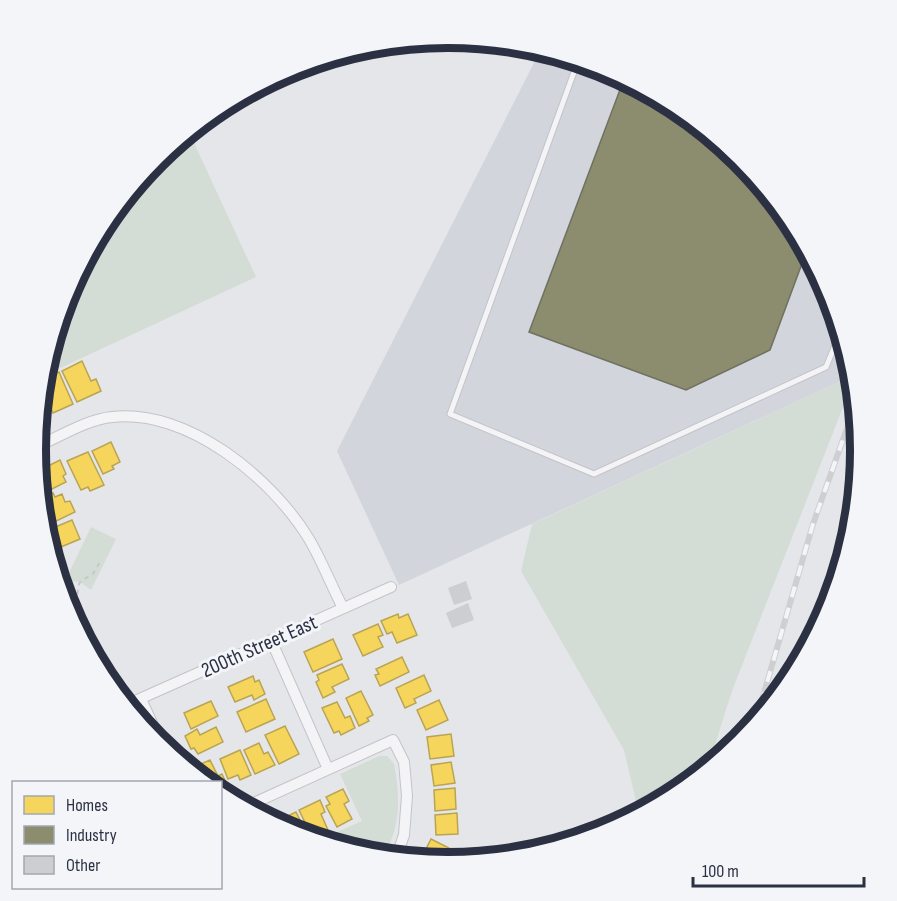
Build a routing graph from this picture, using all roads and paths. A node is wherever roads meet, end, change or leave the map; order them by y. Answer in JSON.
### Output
{"nodes":[{"id":1,"x":575,"y":69,"type":"edge"},
{"id":2,"x":836,"y":343,"type":"edge"},
{"id":3,"x":46,"y":443,"type":"edge"},
{"id":4,"x":100,"y":560,"type":"dead end"},
{"id":5,"x":391,"y":587,"type":"dead end"},
{"id":6,"x":75,"y":600,"type":"edge"},
{"id":7,"x":342,"y":608,"type":"junction"},
{"id":8,"x":271,"y":640,"type":"junction"},
{"id":9,"x":141,"y":699,"type":"junction"},
{"id":10,"x":135,"y":701,"type":"edge"},
{"id":11,"x":151,"y":722,"type":"edge"},
{"id":12,"x":328,"y":769,"type":"junction"},
{"id":13,"x":254,"y":803,"type":"edge"},
{"id":14,"x":399,"y":849,"type":"edge"}],
"edges":[{"from":1,"to":2,"type":"lane"},
{"from":3,"to":7,"type":"street"},
{"from":4,"to":6,"type":"path"},
{"from":5,"to":7,"type":"street","name":"200th Street East"},
{"from":7,"to":8,"type":"street","name":"200th Street East"},
{"from":8,"to":9,"type":"street","name":"200th Street East"},
{"from":8,"to":12,"type":"street"},
{"from":9,"to":10,"type":"street","name":"200th Street East"},
{"from":9,"to":11,"type":"street"},
{"from":12,"to":13,"type":"street"},
{"from":12,"to":14,"type":"street"}]}
